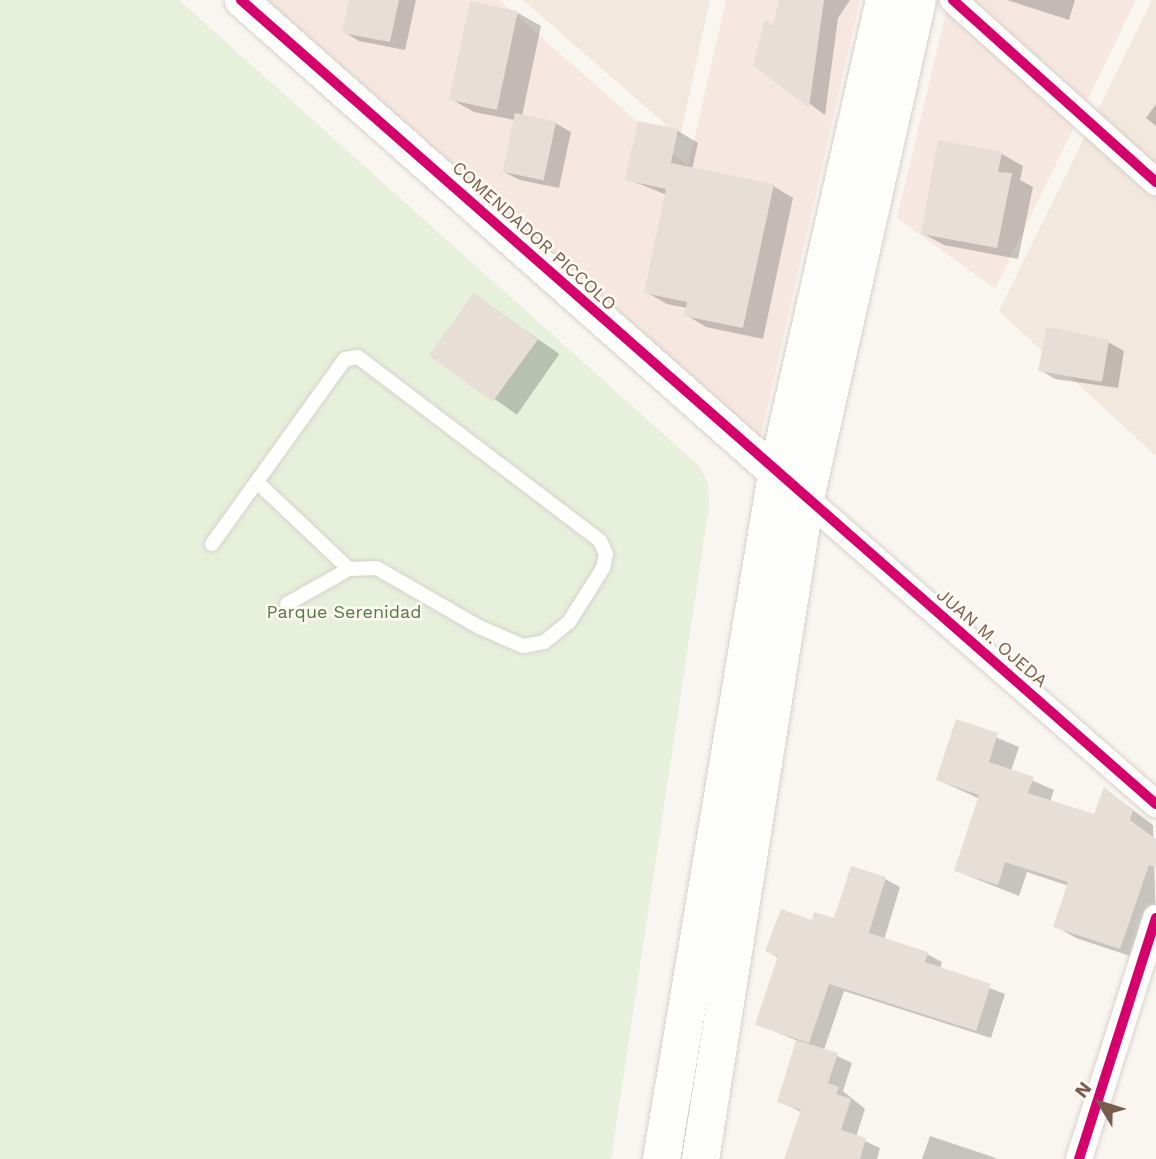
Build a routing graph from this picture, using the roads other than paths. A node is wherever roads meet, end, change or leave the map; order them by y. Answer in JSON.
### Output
{"nodes":[{"id":1,"x":242,"y":0,"type":"edge"},
{"id":2,"x":884,"y":0,"type":"edge"},
{"id":3,"x":917,"y":0,"type":"edge"},
{"id":4,"x":953,"y":0,"type":"edge"},
{"id":5,"x":1156,"y":182,"type":"edge"},
{"id":6,"x":776,"y":475,"type":"junction"},
{"id":7,"x":257,"y":482,"type":"junction"},
{"id":8,"x":804,"y":498,"type":"junction"},
{"id":9,"x":212,"y":544,"type":"dead end"},
{"id":10,"x":349,"y":569,"type":"junction"},
{"id":11,"x":287,"y":604,"type":"dead end"},
{"id":12,"x":1156,"y":804,"type":"edge"},
{"id":13,"x":1156,"y":918,"type":"edge"},
{"id":14,"x":661,"y":1159,"type":"edge"},
{"id":15,"x":700,"y":1159,"type":"edge"},
{"id":16,"x":1079,"y":1159,"type":"edge"}],
"edges":[{"from":1,"to":6,"type":"street","name":"COMENDADOR PICCOLO"},
{"from":2,"to":6,"type":"main road"},
{"from":3,"to":8,"type":"main road"},
{"from":4,"to":5,"type":"street"},
{"from":6,"to":8,"type":"street","name":"COMENDADOR PICCOLO"},
{"from":6,"to":14,"type":"main road"},
{"from":7,"to":9,"type":"lane"},
{"from":7,"to":10,"type":"lane"},
{"from":7,"to":10,"type":"lane"},
{"from":8,"to":12,"type":"street","name":"JUAN M. OJEDA"},
{"from":8,"to":15,"type":"main road"},
{"from":10,"to":11,"type":"lane"},
{"from":13,"to":16,"type":"street"}]}
